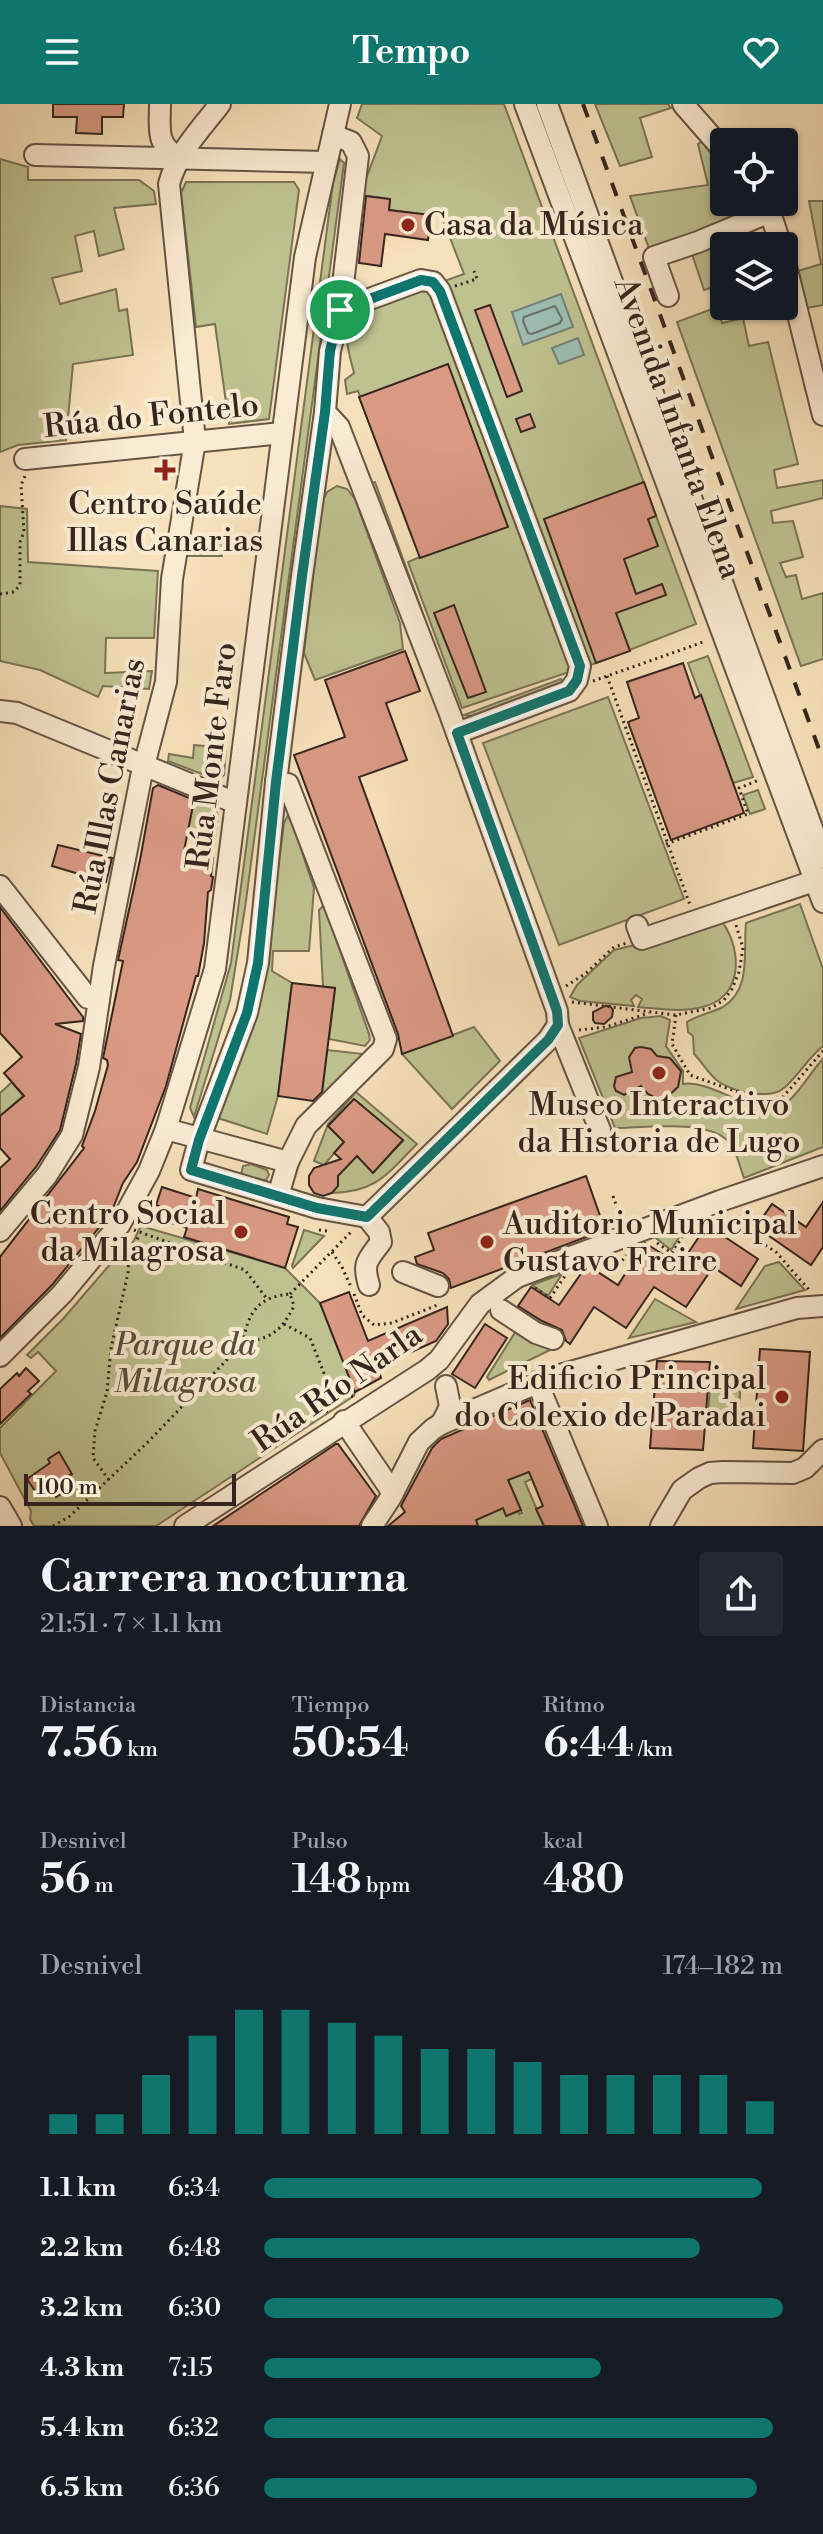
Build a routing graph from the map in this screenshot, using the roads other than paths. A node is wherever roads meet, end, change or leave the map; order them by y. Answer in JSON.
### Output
{"nodes":[{"id":1,"x":160,"y":104,"type":"edge"},
{"id":2,"x":220,"y":104,"type":"edge"},
{"id":3,"x":340,"y":104,"type":"edge"},
{"id":4,"x":525,"y":104,"type":"edge"},
{"id":5,"x":547,"y":104,"type":"edge"},
{"id":6,"x":683,"y":104,"type":"edge"},
{"id":7,"x":333,"y":135,"type":"junction"},
{"id":8,"x":710,"y":135,"type":"edge"},
{"id":9,"x":162,"y":144,"type":"junction"},
{"id":10,"x":35,"y":155,"type":"dead end"},
{"id":11,"x":139,"y":157,"type":"junction"},
{"id":12,"x":556,"y":157,"type":"junction"},
{"id":13,"x":180,"y":158,"type":"junction"},
{"id":14,"x":326,"y":162,"type":"junction"},
{"id":15,"x":749,"y":216,"type":"edge"},
{"id":16,"x":668,"y":296,"type":"dead end"},
{"id":17,"x":340,"y":310,"type":"junction"},
{"id":18,"x":798,"y":314,"type":"edge"},
{"id":19,"x":325,"y":412,"type":"junction"},
{"id":20,"x":823,"y":415,"type":"edge"},
{"id":21,"x":282,"y":433,"type":"junction"},
{"id":22,"x":195,"y":441,"type":"junction"},
{"id":23,"x":26,"y":467,"type":"road end"},
{"id":24,"x":722,"y":630,"type":"junction"},
{"id":25,"x":0,"y":711,"type":"edge"},
{"id":26,"x":457,"y":733,"type":"junction"},
{"id":27,"x":144,"y":764,"type":"junction"},
{"id":28,"x":276,"y":782,"type":"junction"},
{"id":29,"x":236,"y":803,"type":"junction"},
{"id":30,"x":823,"y":858,"type":"edge"},
{"id":31,"x":819,"y":880,"type":"edge"},
{"id":32,"x":0,"y":886,"type":"edge"},
{"id":33,"x":823,"y":902,"type":"edge"},
{"id":34,"x":640,"y":933,"type":"road end"},
{"id":35,"x":99,"y":1000,"type":"junction"},
{"id":36,"x":566,"y":1028,"type":"junction"},
{"id":37,"x":166,"y":1129,"type":"junction"},
{"id":38,"x":600,"y":1130,"type":"dead end"},
{"id":39,"x":199,"y":1140,"type":"junction"},
{"id":40,"x":288,"y":1162,"type":"junction"},
{"id":41,"x":823,"y":1166,"type":"edge"},
{"id":42,"x":278,"y":1196,"type":"junction"},
{"id":43,"x":367,"y":1217,"type":"junction"},
{"id":44,"x":0,"y":1231,"type":"edge"},
{"id":45,"x":403,"y":1272,"type":"dead end"},
{"id":46,"x":369,"y":1285,"type":"dead end"},
{"id":47,"x":441,"y":1294,"type":"road end"},
{"id":48,"x":817,"y":1299,"type":"edge"},
{"id":49,"x":501,"y":1310,"type":"dead end"},
{"id":50,"x":553,"y":1339,"type":"dead end"},
{"id":51,"x":0,"y":1356,"type":"edge"},
{"id":52,"x":427,"y":1370,"type":"junction"},
{"id":53,"x":537,"y":1382,"type":"junction"},
{"id":54,"x":446,"y":1386,"type":"junction"},
{"id":55,"x":490,"y":1402,"type":"junction"},
{"id":56,"x":334,"y":1420,"type":"junction"},
{"id":57,"x":441,"y":1424,"type":"junction"},
{"id":58,"x":823,"y":1450,"type":"edge"},
{"id":59,"x":393,"y":1493,"type":"junction"},
{"id":60,"x":0,"y":1507,"type":"edge"},
{"id":61,"x":11,"y":1526,"type":"edge"},
{"id":62,"x":185,"y":1526,"type":"edge"},
{"id":63,"x":372,"y":1526,"type":"edge"},
{"id":64,"x":597,"y":1526,"type":"edge"},
{"id":65,"x":661,"y":1526,"type":"edge"}],
"edges":[{"from":1,"to":9,"type":"street"},
{"from":2,"to":13,"type":"street","name":"Rúa Illas Canarias"},
{"from":3,"to":7,"type":"street","name":"Rúa Monte Faro"},
{"from":4,"to":12,"type":"street","name":"Avenida Infanta Elena"},
{"from":5,"to":12,"type":"street","name":"Avenida Infanta Elena"},
{"from":6,"to":8,"type":"street"},
{"from":7,"to":14,"type":"street","name":"Rúa Monte Faro"},
{"from":7,"to":17,"type":"street"},
{"from":9,"to":11,"type":"street"},
{"from":9,"to":13,"type":"street"},
{"from":10,"to":11,"type":"street"},
{"from":11,"to":13,"type":"street"},
{"from":12,"to":24,"type":"street","name":"Avenida Infanta Elena"},
{"from":13,"to":14,"type":"street"},
{"from":13,"to":22,"type":"street","name":"Rúa Illas Canarias"},
{"from":14,"to":21,"type":"street","name":"Rúa Monte Faro"},
{"from":15,"to":16,"type":"street"},
{"from":17,"to":19,"type":"street"},
{"from":17,"to":26,"type":"street"},
{"from":18,"to":20,"type":"street"},
{"from":19,"to":26,"type":"street"},
{"from":19,"to":28,"type":"street"},
{"from":21,"to":22,"type":"street","name":"Rúa do Fontelo"},
{"from":21,"to":29,"type":"street","name":"Rúa Monte Faro"},
{"from":22,"to":23,"type":"street","name":"Rúa do Fontelo"},
{"from":22,"to":27,"type":"street","name":"Rúa Illas Canarias"},
{"from":24,"to":30,"type":"street","name":"Avenida Infanta Elena"},
{"from":24,"to":31,"type":"street","name":"Avenida Infanta Elena"},
{"from":25,"to":27,"type":"street"},
{"from":26,"to":36,"type":"street"},
{"from":27,"to":29,"type":"street"},
{"from":27,"to":35,"type":"street","name":"Rúa Illas Canarias"},
{"from":28,"to":39,"type":"street"},
{"from":28,"to":40,"type":"street"},
{"from":29,"to":37,"type":"street","name":"Rúa Monte Faro"},
{"from":31,"to":33,"type":"street","name":"Avenida Infanta Elena"},
{"from":31,"to":34,"type":"street"},
{"from":32,"to":35,"type":"street"},
{"from":35,"to":44,"type":"street","name":"Rúa Illas Canarias"},
{"from":36,"to":38,"type":"street"},
{"from":36,"to":43,"type":"street"},
{"from":37,"to":39,"type":"street"},
{"from":37,"to":51,"type":"street","name":"Rúa Monte Faro"},
{"from":39,"to":40,"type":"street"},
{"from":39,"to":42,"type":"street"},
{"from":40,"to":42,"type":"street"},
{"from":41,"to":52,"type":"street","name":"Rúa Río Narla"},
{"from":42,"to":43,"type":"street"},
{"from":43,"to":46,"type":"street"},
{"from":45,"to":47,"type":"street"},
{"from":48,"to":53,"type":"street"},
{"from":49,"to":50,"type":"street"},
{"from":52,"to":54,"type":"street"},
{"from":52,"to":56,"type":"street","name":"Rúa Río Narla"},
{"from":53,"to":55,"type":"street"},
{"from":53,"to":64,"type":"street"},
{"from":54,"to":55,"type":"street"},
{"from":54,"to":57,"type":"street"},
{"from":55,"to":57,"type":"street"},
{"from":56,"to":59,"type":"street"},
{"from":56,"to":62,"type":"street","name":"Rúa Río Narla"},
{"from":57,"to":59,"type":"street"},
{"from":58,"to":65,"type":"street"},
{"from":59,"to":63,"type":"street"},
{"from":60,"to":61,"type":"street"}]}
